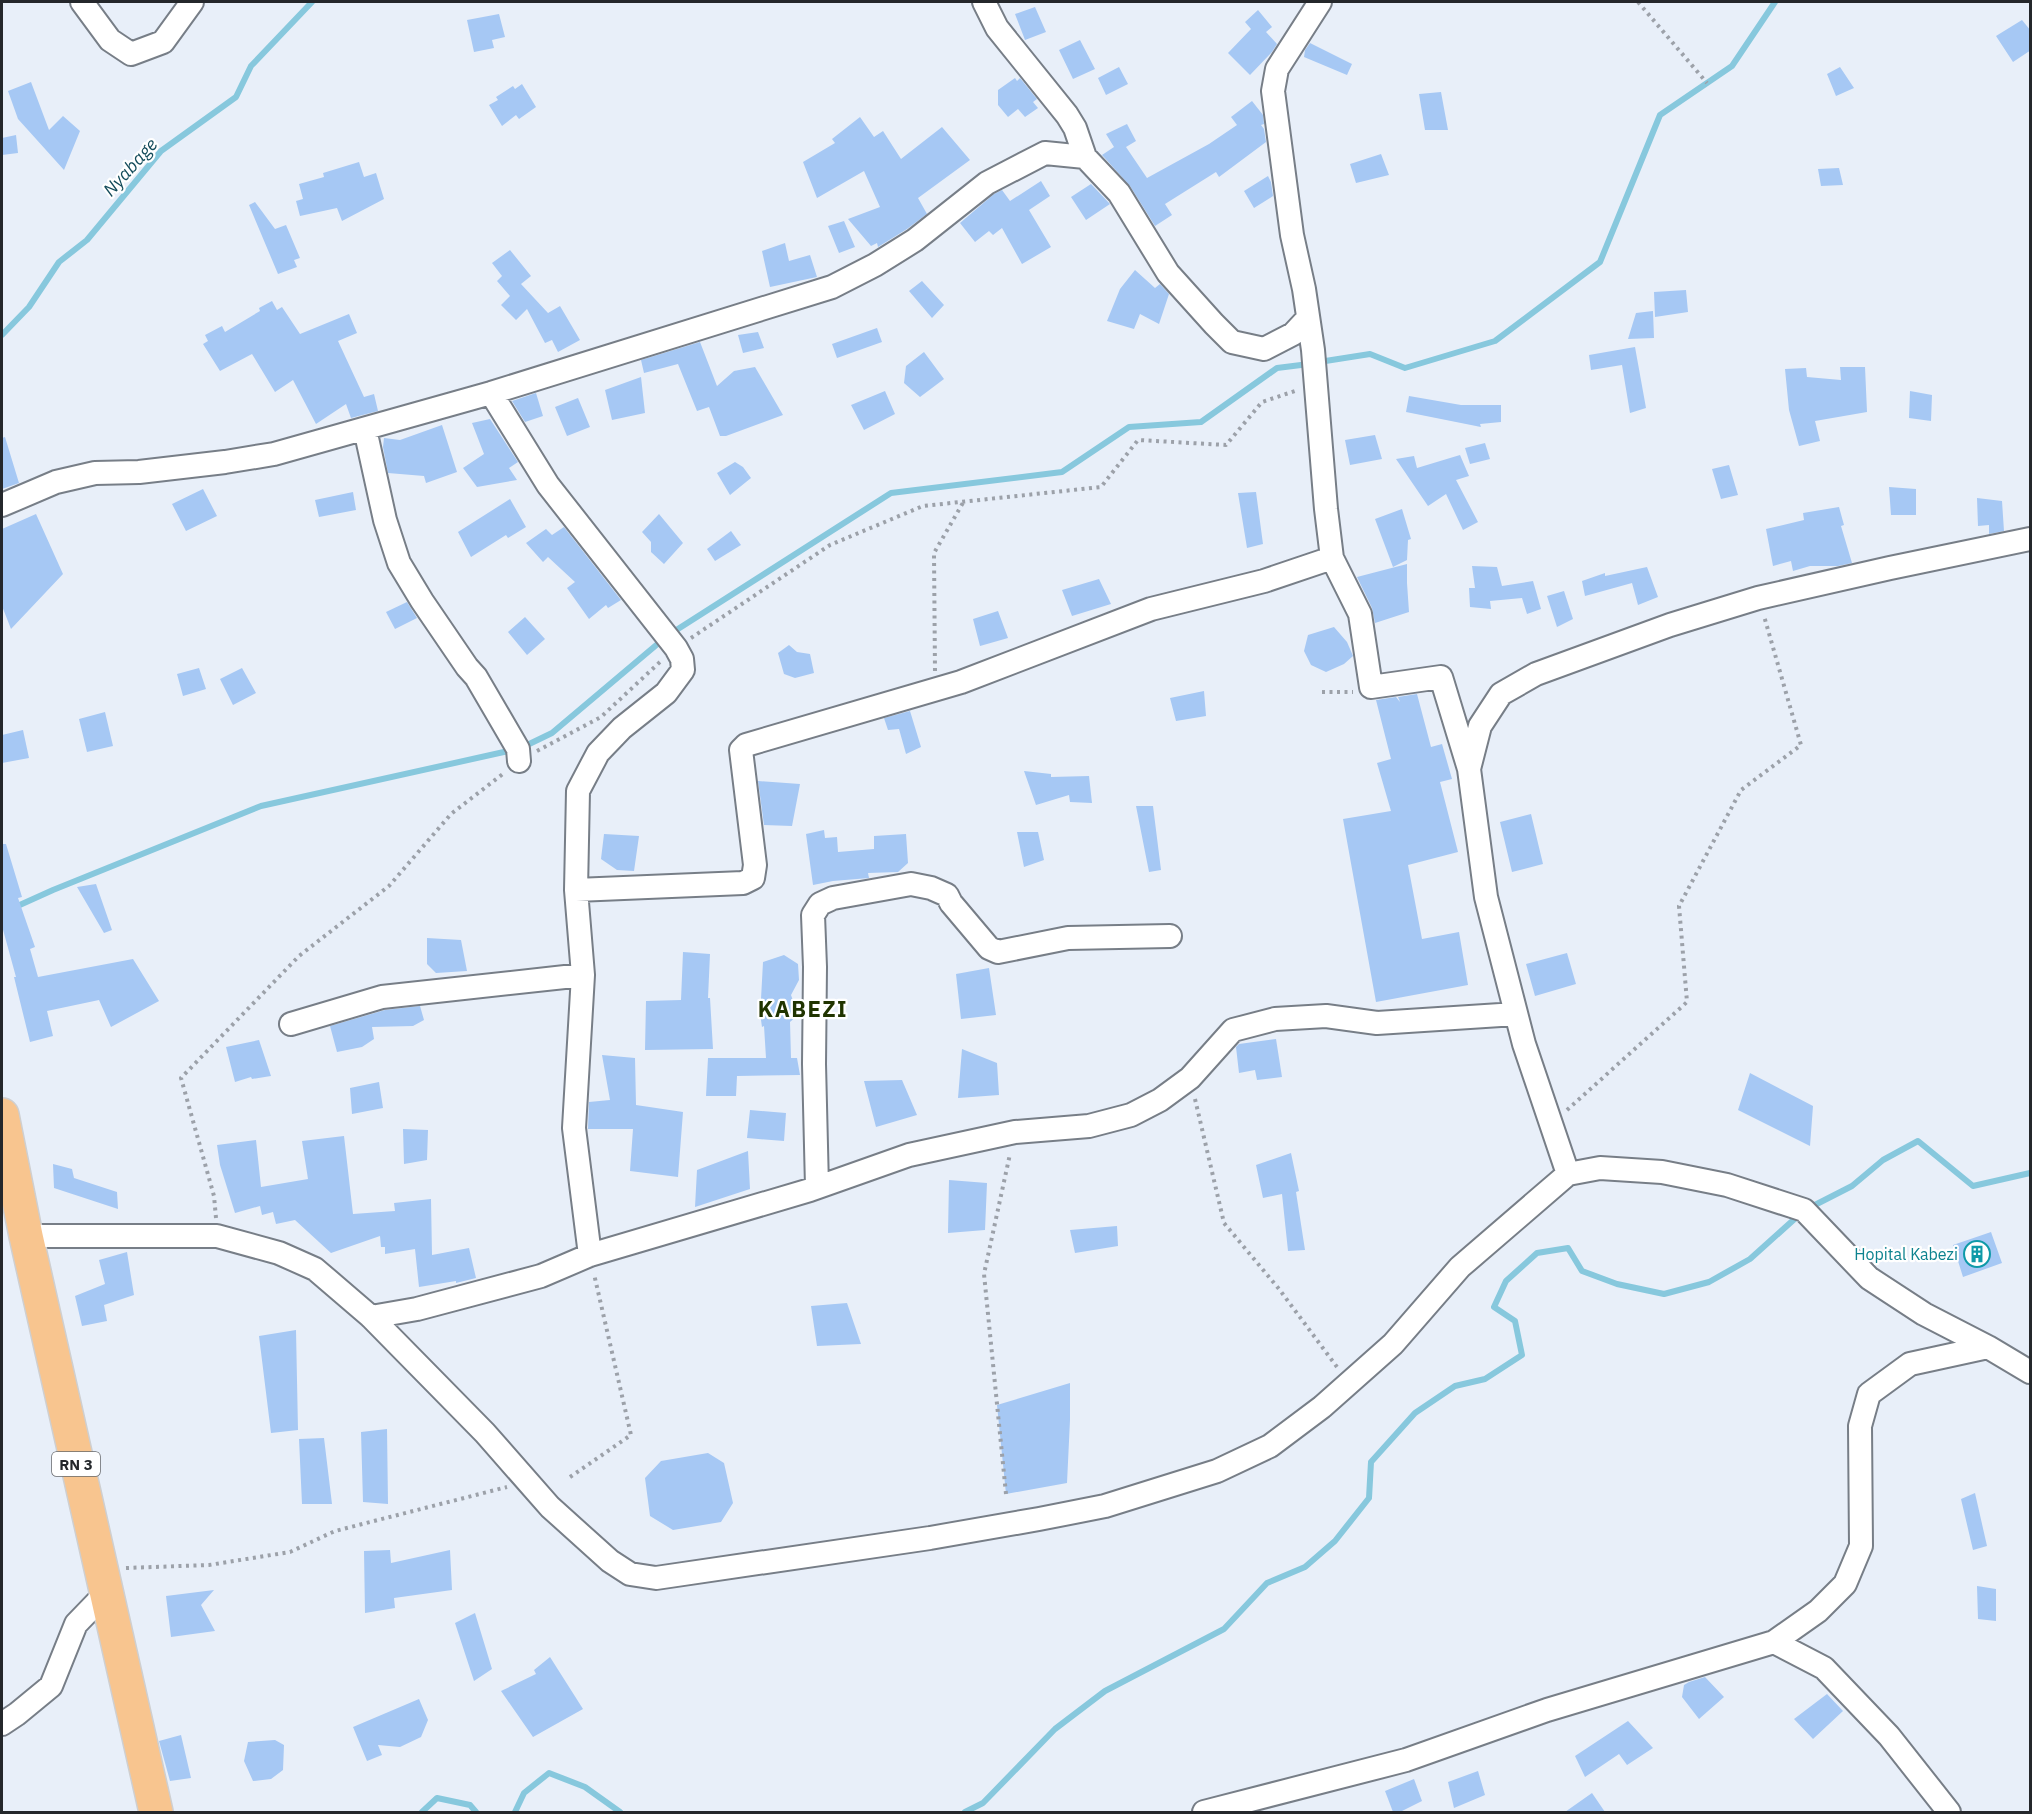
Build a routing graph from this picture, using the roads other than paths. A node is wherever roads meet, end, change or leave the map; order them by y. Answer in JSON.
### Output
{"nodes":[{"id":1,"x":82,"y":2,"type":"edge"},
{"id":2,"x":192,"y":2,"type":"edge"},
{"id":3,"x":984,"y":2,"type":"edge"},
{"id":4,"x":1320,"y":2,"type":"edge"},
{"id":5,"x":1085,"y":157,"type":"junction"},
{"id":6,"x":1307,"y":319,"type":"junction"},
{"id":7,"x":492,"y":393,"type":"junction"},
{"id":8,"x":364,"y":429,"type":"junction"},
{"id":9,"x":2,"y":505,"type":"edge"},
{"id":10,"x":2031,"y":539,"type":"edge"},
{"id":11,"x":1332,"y":558,"type":"junction"},
{"id":12,"x":519,"y":761,"type":"road end"},
{"id":13,"x":1469,"y":769,"type":"junction"},
{"id":14,"x":576,"y":890,"type":"junction"},
{"id":15,"x":1170,"y":936,"type":"dead end"},
{"id":16,"x":583,"y":975,"type":"junction"},
{"id":17,"x":1516,"y":1014,"type":"junction"},
{"id":18,"x":291,"y":1024,"type":"dead end"},
{"id":19,"x":2,"y":1115,"type":"edge"},
{"id":20,"x":1568,"y":1174,"type":"junction"},
{"id":21,"x":817,"y":1187,"type":"junction"},
{"id":22,"x":26,"y":1236,"type":"junction"},
{"id":23,"x":590,"y":1255,"type":"junction"},
{"id":24,"x":371,"y":1317,"type":"junction"},
{"id":25,"x":1988,"y":1347,"type":"junction"},
{"id":26,"x":2031,"y":1372,"type":"edge"},
{"id":27,"x":102,"y":1581,"type":"junction"},
{"id":28,"x":1774,"y":1642,"type":"junction"},
{"id":29,"x":2,"y":1724,"type":"edge"},
{"id":30,"x":156,"y":1812,"type":"edge"},
{"id":31,"x":1204,"y":1812,"type":"edge"},
{"id":32,"x":1949,"y":1812,"type":"edge"}],
"edges":[{"from":1,"to":2,"type":"street"},
{"from":3,"to":5,"type":"street"},
{"from":4,"to":6,"type":"street"},
{"from":5,"to":6,"type":"street"},
{"from":5,"to":7,"type":"street"},
{"from":6,"to":11,"type":"street"},
{"from":7,"to":8,"type":"street"},
{"from":7,"to":14,"type":"street"},
{"from":8,"to":9,"type":"street"},
{"from":8,"to":12,"type":"street"},
{"from":10,"to":13,"type":"street"},
{"from":11,"to":13,"type":"street"},
{"from":11,"to":14,"type":"street"},
{"from":13,"to":17,"type":"street"},
{"from":14,"to":16,"type":"street"},
{"from":15,"to":21,"type":"street"},
{"from":16,"to":18,"type":"street"},
{"from":16,"to":23,"type":"street"},
{"from":17,"to":20,"type":"street"},
{"from":17,"to":21,"type":"street"},
{"from":19,"to":22,"type":"highway","name":"RN 3","number":"RN 3"},
{"from":20,"to":24,"type":"street"},
{"from":20,"to":25,"type":"street"},
{"from":21,"to":23,"type":"street"},
{"from":22,"to":24,"type":"street"},
{"from":22,"to":27,"type":"highway","name":"RN 3","number":"RN 3"},
{"from":23,"to":24,"type":"street"},
{"from":25,"to":26,"type":"street"},
{"from":25,"to":28,"type":"street"},
{"from":27,"to":29,"type":"street"},
{"from":27,"to":30,"type":"highway","name":"RN 3","number":"RN 3"},
{"from":28,"to":31,"type":"street"},
{"from":28,"to":32,"type":"street"}]}
